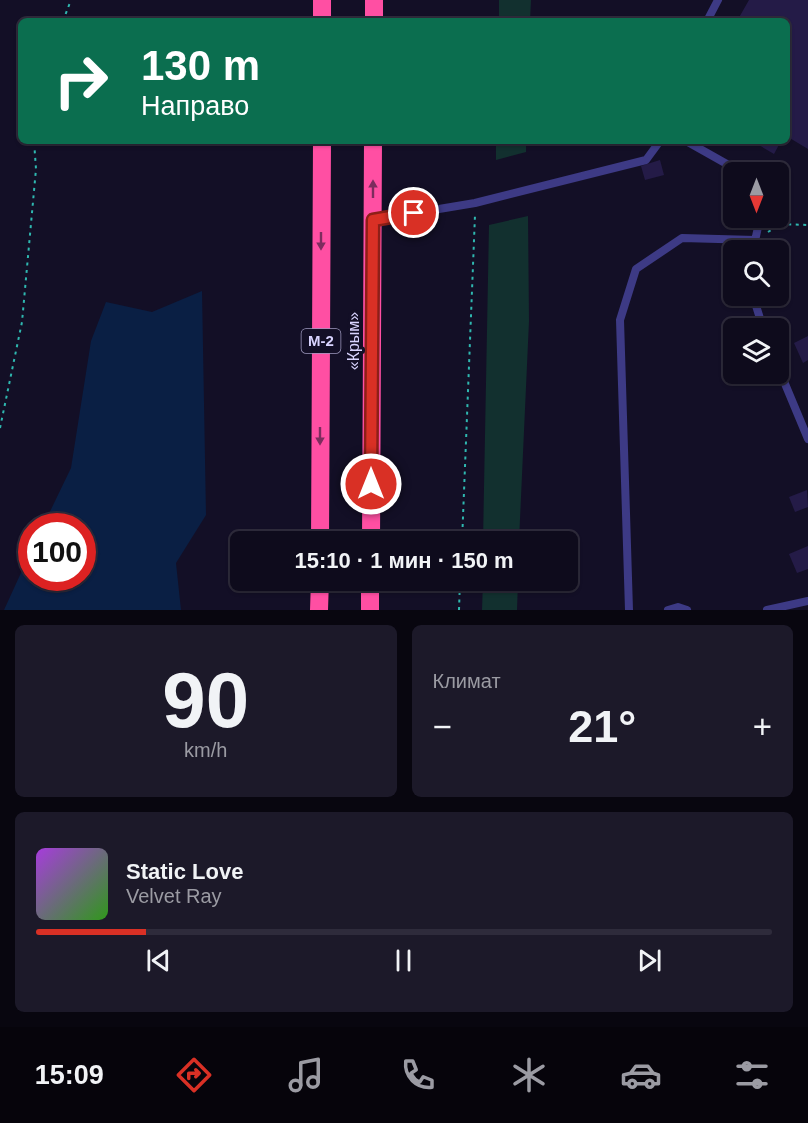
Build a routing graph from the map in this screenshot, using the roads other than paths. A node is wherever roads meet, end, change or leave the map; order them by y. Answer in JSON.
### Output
{"nodes":[{"id":1,"x":322,"y":0,"type":"edge"},
{"id":2,"x":374,"y":0,"type":"edge"},
{"id":3,"x":718,"y":0,"type":"edge"},
{"id":4,"x":322,"y":18,"type":"edge"},
{"id":5,"x":374,"y":18,"type":"edge"},
{"id":6,"x":709,"y":18,"type":"edge"},
{"id":7,"x":322,"y":144,"type":"edge"},
{"id":8,"x":373,"y":144,"type":"edge"},
{"id":9,"x":658,"y":144,"type":"edge"},
{"id":10,"x":691,"y":144,"type":"edge"},
{"id":11,"x":723,"y":162,"type":"edge"},
{"id":12,"x":373,"y":220,"type":"junction"},
{"id":13,"x":758,"y":228,"type":"edge"},
{"id":14,"x":755,"y":240,"type":"joint"},
{"id":15,"x":785,"y":384,"type":"edge"},
{"id":16,"x":808,"y":439,"type":"edge"},
{"id":17,"x":320,"y":531,"type":"edge"},
{"id":18,"x":370,"y":531,"type":"edge"},
{"id":19,"x":320,"y":591,"type":"edge"},
{"id":20,"x":370,"y":591,"type":"edge"},
{"id":21,"x":808,"y":601,"type":"edge"},
{"id":22,"x":319,"y":610,"type":"edge"},
{"id":23,"x":370,"y":610,"type":"edge"},
{"id":24,"x":629,"y":610,"type":"edge"},
{"id":25,"x":668,"y":610,"type":"edge"},
{"id":26,"x":687,"y":610,"type":"edge"},
{"id":27,"x":767,"y":610,"type":"edge"}],
"edges":[{"from":1,"to":4,"type":"highway"},
{"from":2,"to":5,"type":"highway"},
{"from":3,"to":6,"type":"lane"},
{"from":7,"to":17,"type":"highway","name":"«Крым»","number":"М-2","one_way":true},
{"from":12,"to":8,"type":"highway","name":"«Крым»","one_way":true},
{"from":9,"to":12,"type":"lane"},
{"from":10,"to":11,"type":"lane"},
{"from":12,"to":18,"type":"highway","name":"«Крым»"},
{"from":13,"to":14,"type":"lane"},
{"from":14,"to":24,"type":"lane"},
{"from":15,"to":16,"type":"lane"},
{"from":19,"to":22,"type":"highway"},
{"from":20,"to":23,"type":"highway"},
{"from":21,"to":27,"type":"lane"},
{"from":25,"to":26,"type":"lane"}]}
